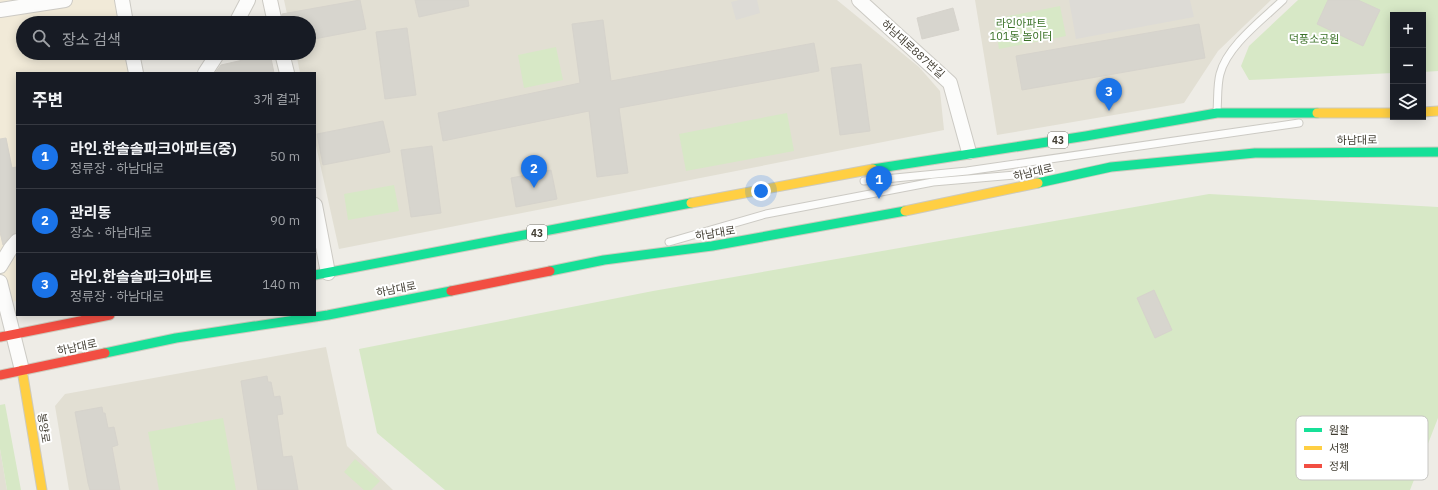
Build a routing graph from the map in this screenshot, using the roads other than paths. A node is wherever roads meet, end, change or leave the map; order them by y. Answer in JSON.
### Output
{"nodes":[{"id":1,"x":65,"y":0,"type":"edge"},
{"id":2,"x":122,"y":0,"type":"edge"},
{"id":3,"x":248,"y":0,"type":"edge"},
{"id":4,"x":270,"y":0,"type":"edge"},
{"id":5,"x":858,"y":0,"type":"edge"},
{"id":6,"x":1283,"y":0,"type":"edge"},
{"id":7,"x":17,"y":4,"type":"edge"},
{"id":8,"x":0,"y":10,"type":"edge"},
{"id":9,"x":125,"y":16,"type":"edge"},
{"id":10,"x":240,"y":16,"type":"edge"},
{"id":11,"x":274,"y":16,"type":"edge"},
{"id":12,"x":133,"y":60,"type":"edge"},
{"id":13,"x":213,"y":60,"type":"edge"},
{"id":14,"x":283,"y":60,"type":"edge"},
{"id":15,"x":136,"y":72,"type":"edge"},
{"id":16,"x":206,"y":72,"type":"edge"},
{"id":17,"x":286,"y":72,"type":"edge"},
{"id":18,"x":1437,"y":111,"type":"edge"},
{"id":19,"x":1426,"y":112,"type":"edge"},
{"id":20,"x":1217,"y":113,"type":"junction"},
{"id":21,"x":1390,"y":113,"type":"edge"},
{"id":22,"x":1359,"y":114,"type":"junction"},
{"id":23,"x":1312,"y":121,"type":"dead end"},
{"id":24,"x":1304,"y":122,"type":"dead end"},
{"id":25,"x":969,"y":152,"type":"junction"},
{"id":26,"x":1438,"y":152,"type":"edge"},
{"id":27,"x":1111,"y":167,"type":"junction"},
{"id":28,"x":855,"y":182,"type":"dead end"},
{"id":29,"x":839,"y":183,"type":"dead end"},
{"id":30,"x":760,"y":191,"type":"junction"},
{"id":31,"x":316,"y":216,"type":"edge"},
{"id":32,"x":16,"y":242,"type":"edge"},
{"id":33,"x":604,"y":260,"type":"junction"},
{"id":34,"x":0,"y":266,"type":"edge"},
{"id":35,"x":321,"y":274,"type":"edge"},
{"id":36,"x":0,"y":282,"type":"edge"},
{"id":37,"x":105,"y":316,"type":"edge"},
{"id":38,"x":6,"y":336,"type":"edge"},
{"id":39,"x":7,"y":366,"type":"dead end"},
{"id":40,"x":22,"y":370,"type":"junction"},
{"id":41,"x":0,"y":375,"type":"edge"},
{"id":42,"x":42,"y":490,"type":"edge"}],
"edges":[{"from":1,"to":7,"type":"street"},
{"from":2,"to":9,"type":"street"},
{"from":3,"to":10,"type":"street"},
{"from":4,"to":11,"type":"street"},
{"from":5,"to":25,"type":"street","name":"하남대로887번길"},
{"from":6,"to":20,"type":"lane"},
{"from":7,"to":8,"type":"street"},
{"from":12,"to":15,"type":"street"},
{"from":13,"to":16,"type":"street"},
{"from":14,"to":17,"type":"street"},
{"from":18,"to":19,"type":"main road"},
{"from":20,"to":22,"type":"main road","number":"43"},
{"from":20,"to":25,"type":"main road","number":"43"},
{"from":21,"to":22,"type":"main road","number":"43"},
{"from":22,"to":23,"type":"lane"},
{"from":24,"to":28,"type":"lane"},
{"from":25,"to":30,"type":"main road","number":"43"},
{"from":26,"to":27,"type":"main road","name":"하남대로"},
{"from":27,"to":33,"type":"main road","name":"하남대로"},
{"from":27,"to":33,"type":"lane"},
{"from":29,"to":30,"type":"lane"},
{"from":30,"to":35,"type":"main road","number":"43"},
{"from":31,"to":35,"type":"street"},
{"from":32,"to":34,"type":"street"},
{"from":33,"to":40,"type":"main road","name":"하남대로"},
{"from":36,"to":38,"type":"street"},
{"from":37,"to":38,"type":"main road"},
{"from":38,"to":40,"type":"street"},
{"from":39,"to":40,"type":"lane"},
{"from":40,"to":41,"type":"main road","name":"하남대로"},
{"from":40,"to":42,"type":"main road","name":"봉양로"}]}
